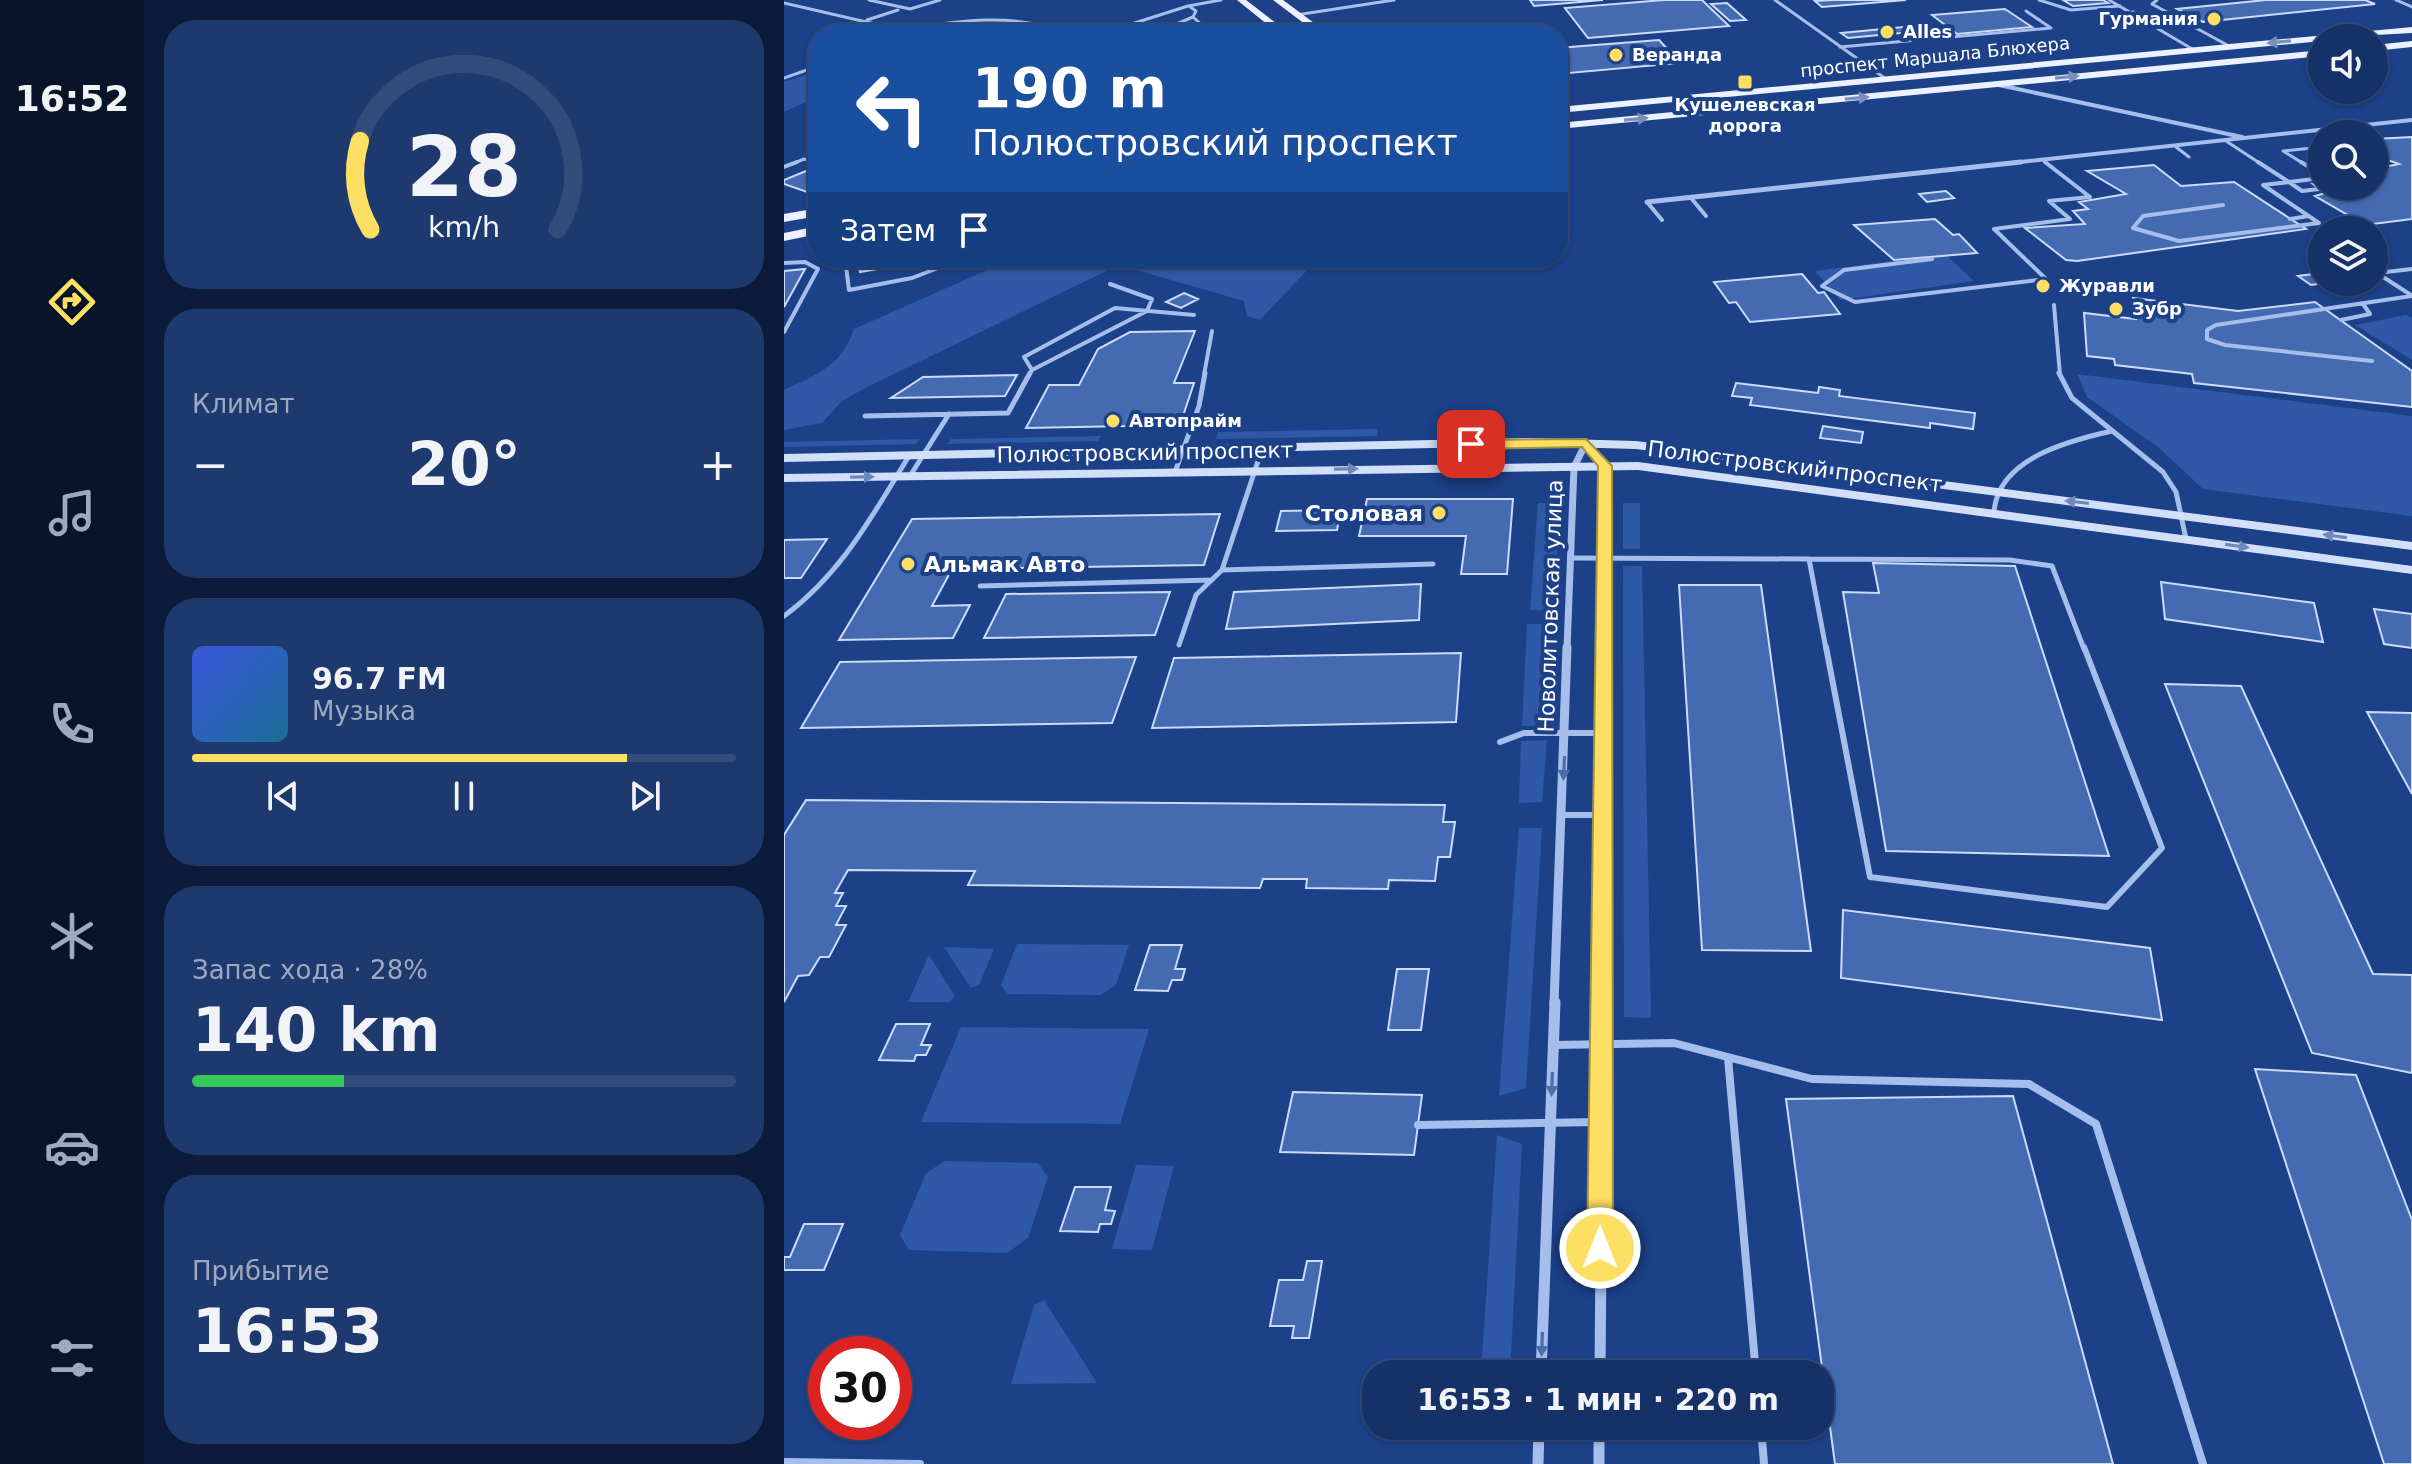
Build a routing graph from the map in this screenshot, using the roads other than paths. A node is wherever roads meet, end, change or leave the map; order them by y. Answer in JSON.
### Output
{"nodes":[{"id":1,"x":869,"y":0,"type":"edge"},
{"id":2,"x":940,"y":0,"type":"edge"},
{"id":3,"x":1221,"y":0,"type":"edge"},
{"id":4,"x":1241,"y":0,"type":"edge"},
{"id":5,"x":1277,"y":0,"type":"edge"},
{"id":6,"x":1394,"y":0,"type":"edge"},
{"id":7,"x":1775,"y":0,"type":"edge"},
{"id":8,"x":2039,"y":0,"type":"edge"},
{"id":9,"x":2109,"y":0,"type":"edge"},
{"id":10,"x":2156,"y":0,"type":"edge"},
{"id":11,"x":2396,"y":0,"type":"edge"},
{"id":12,"x":784,"y":3,"type":"edge"},
{"id":13,"x":1188,"y":6,"type":"junction"},
{"id":14,"x":2120,"y":6,"type":"junction"},
{"id":15,"x":2412,"y":7,"type":"edge"},
{"id":16,"x":900,"y":9,"type":"junction"},
{"id":17,"x":2026,"y":11,"type":"dead end"},
{"id":18,"x":2128,"y":11,"type":"junction"},
{"id":19,"x":1296,"y":15,"type":"junction"},
{"id":20,"x":1193,"y":17,"type":"junction"},
{"id":21,"x":2176,"y":17,"type":"junction"},
{"id":22,"x":863,"y":21,"type":"junction"},
{"id":23,"x":874,"y":24,"type":"edge"},
{"id":24,"x":955,"y":24,"type":"edge"},
{"id":25,"x":1045,"y":24,"type":"edge"},
{"id":26,"x":1131,"y":24,"type":"edge"},
{"id":27,"x":1177,"y":24,"type":"edge"},
{"id":28,"x":1201,"y":24,"type":"edge"},
{"id":29,"x":1272,"y":24,"type":"edge"},
{"id":30,"x":1309,"y":24,"type":"edge"},
{"id":31,"x":2412,"y":30,"type":"edge"},
{"id":32,"x":2412,"y":44,"type":"edge"},
{"id":33,"x":2229,"y":46,"type":"junction"},
{"id":34,"x":1840,"y":47,"type":"junction"},
{"id":35,"x":2388,"y":47,"type":"edge"},
{"id":36,"x":2194,"y":50,"type":"junction"},
{"id":37,"x":2308,"y":54,"type":"edge"},
{"id":38,"x":808,"y":70,"type":"edge"},
{"id":39,"x":784,"y":78,"type":"edge"},
{"id":40,"x":1886,"y":79,"type":"junction"},
{"id":41,"x":1994,"y":84,"type":"junction"},
{"id":42,"x":1568,"y":109,"type":"edge"},
{"id":43,"x":2412,"y":120,"type":"edge"},
{"id":44,"x":1568,"y":125,"type":"edge"},
{"id":45,"x":2250,"y":139,"type":"junction"},
{"id":46,"x":2226,"y":141,"type":"junction"},
{"id":47,"x":2176,"y":147,"type":"junction"},
{"id":48,"x":2308,"y":148,"type":"edge"},
{"id":49,"x":2189,"y":157,"type":"dead end"},
{"id":50,"x":808,"y":160,"type":"edge"},
{"id":51,"x":2044,"y":161,"type":"junction"},
{"id":52,"x":784,"y":167,"type":"edge"},
{"id":53,"x":2308,"y":168,"type":"edge"},
{"id":54,"x":2308,"y":179,"type":"edge"},
{"id":55,"x":2289,"y":182,"type":"junction"},
{"id":56,"x":2308,"y":190,"type":"edge"},
{"id":57,"x":1691,"y":198,"type":"junction"},
{"id":58,"x":1647,"y":202,"type":"joint"},
{"id":59,"x":2223,"y":205,"type":"dead end"},
{"id":60,"x":808,"y":214,"type":"edge"},
{"id":61,"x":1706,"y":216,"type":"dead end"},
{"id":62,"x":2308,"y":216,"type":"edge"},
{"id":63,"x":2309,"y":216,"type":"edge"},
{"id":64,"x":784,"y":218,"type":"edge"},
{"id":65,"x":2290,"y":219,"type":"dead end"},
{"id":66,"x":1662,"y":220,"type":"dead end"},
{"id":67,"x":2308,"y":224,"type":"edge"},
{"id":68,"x":808,"y":232,"type":"edge"},
{"id":69,"x":784,"y":237,"type":"edge"},
{"id":70,"x":1932,"y":259,"type":"dead end"},
{"id":71,"x":2024,"y":259,"type":"junction"},
{"id":72,"x":2014,"y":261,"type":"dead end"},
{"id":73,"x":784,"y":263,"type":"edge"},
{"id":74,"x":808,"y":264,"type":"edge"},
{"id":75,"x":816,"y":268,"type":"edge"},
{"id":76,"x":846,"y":268,"type":"edge"},
{"id":77,"x":938,"y":268,"type":"edge"},
{"id":78,"x":2412,"y":269,"type":"edge"},
{"id":79,"x":1110,"y":284,"type":"dead end"},
{"id":80,"x":2412,"y":296,"type":"edge"},
{"id":81,"x":2363,"y":304,"type":"junction"},
{"id":82,"x":2054,"y":305,"type":"dead end"},
{"id":83,"x":1147,"y":311,"type":"junction"},
{"id":84,"x":1194,"y":315,"type":"dead end"},
{"id":85,"x":2341,"y":320,"type":"dead end"},
{"id":86,"x":1212,"y":331,"type":"dead end"},
{"id":87,"x":784,"y":332,"type":"edge"},
{"id":88,"x":2372,"y":361,"type":"dead end"},
{"id":89,"x":1032,"y":370,"type":"junction"},
{"id":90,"x":949,"y":414,"type":"junction"},
{"id":91,"x":865,"y":416,"type":"dead end"},
{"id":92,"x":2112,"y":431,"type":"junction"},
{"id":93,"x":1586,"y":443,"type":"junction"},
{"id":94,"x":1262,"y":449,"type":"junction"},
{"id":95,"x":1183,"y":451,"type":"junction"},
{"id":96,"x":909,"y":456,"type":"junction"},
{"id":97,"x":923,"y":456,"type":"junction"},
{"id":98,"x":784,"y":458,"type":"edge"},
{"id":99,"x":1605,"y":466,"type":"junction"},
{"id":100,"x":1574,"y":467,"type":"junction"},
{"id":101,"x":1255,"y":471,"type":"junction"},
{"id":102,"x":1175,"y":472,"type":"junction"},
{"id":103,"x":896,"y":476,"type":"junction"},
{"id":104,"x":910,"y":476,"type":"junction"},
{"id":105,"x":784,"y":478,"type":"edge"},
{"id":106,"x":1996,"y":492,"type":"junction"},
{"id":107,"x":1994,"y":512,"type":"junction"},
{"id":108,"x":2182,"y":515,"type":"junction"},
{"id":109,"x":2186,"y":539,"type":"junction"},
{"id":110,"x":2412,"y":546,"type":"edge"},
{"id":111,"x":1573,"y":558,"type":"junction"},
{"id":112,"x":1606,"y":558,"type":"junction"},
{"id":113,"x":1809,"y":558,"type":"junction"},
{"id":114,"x":1433,"y":564,"type":"dead end"},
{"id":115,"x":1222,"y":570,"type":"junction"},
{"id":116,"x":2412,"y":570,"type":"edge"},
{"id":117,"x":1212,"y":580,"type":"junction"},
{"id":118,"x":980,"y":586,"type":"dead end"},
{"id":119,"x":784,"y":616,"type":"edge"},
{"id":120,"x":1179,"y":645,"type":"dead end"},
{"id":121,"x":1566,"y":733,"type":"junction"},
{"id":122,"x":1604,"y":733,"type":"junction"},
{"id":123,"x":1500,"y":742,"type":"dead end"},
{"id":124,"x":1562,"y":815,"type":"junction"},
{"id":125,"x":1603,"y":815,"type":"junction"},
{"id":126,"x":1600,"y":1044,"type":"junction"},
{"id":127,"x":1553,"y":1045,"type":"junction"},
{"id":128,"x":1728,"y":1058,"type":"junction"},
{"id":129,"x":1600,"y":1122,"type":"junction"},
{"id":130,"x":1551,"y":1124,"type":"junction"},
{"id":131,"x":1418,"y":1125,"type":"dead end"},
{"id":132,"x":1542,"y":1360,"type":"edge"},
{"id":133,"x":1600,"y":1360,"type":"edge"},
{"id":134,"x":1755,"y":1360,"type":"edge"},
{"id":135,"x":1539,"y":1440,"type":"edge"},
{"id":136,"x":1599,"y":1440,"type":"edge"},
{"id":137,"x":1762,"y":1440,"type":"edge"},
{"id":138,"x":784,"y":1462,"type":"edge"},
{"id":139,"x":920,"y":1464,"type":"edge"},
{"id":140,"x":1538,"y":1464,"type":"edge"},
{"id":141,"x":1599,"y":1464,"type":"edge"},
{"id":142,"x":1764,"y":1464,"type":"edge"},
{"id":143,"x":2203,"y":1464,"type":"edge"}],
"edges":[{"from":1,"to":16,"type":"lane"},
{"from":2,"to":16,"type":"lane"},
{"from":3,"to":13,"type":"lane"},
{"from":4,"to":29,"type":"main road"},
{"from":5,"to":19,"type":"main road"},
{"from":6,"to":19,"type":"lane"},
{"from":7,"to":34,"type":"lane"},
{"from":8,"to":14,"type":"lane"},
{"from":9,"to":14,"type":"lane"},
{"from":10,"to":21,"type":"lane"},
{"from":11,"to":15,"type":"lane"},
{"from":12,"to":22,"type":"lane"},
{"from":13,"to":20,"type":"lane"},
{"from":13,"to":26,"type":"lane"},
{"from":14,"to":18,"type":"lane"},
{"from":16,"to":22,"type":"lane"},
{"from":17,"to":34,"type":"lane"},
{"from":18,"to":21,"type":"lane"},
{"from":18,"to":36,"type":"lane"},
{"from":19,"to":30,"type":"main road"},
{"from":20,"to":27,"type":"lane"},
{"from":20,"to":28,"type":"lane"},
{"from":21,"to":33,"type":"lane"},
{"from":22,"to":23,"type":"lane"},
{"from":24,"to":25,"type":"lane"},
{"from":31,"to":33,"type":"main road","name":"проспект Маршала Блюхера","one_way":true},
{"from":32,"to":35,"type":"main road"},
{"from":33,"to":36,"type":"main road","name":"проспект Маршала Блюхера"},
{"from":34,"to":40,"type":"lane"},
{"from":36,"to":40,"type":"main road","name":"проспект Маршала Блюхера"},
{"from":41,"to":37,"type":"main road","name":"проспект Маршала Блюхера","one_way":true},
{"from":38,"to":39,"type":"lane"},
{"from":40,"to":42,"type":"main road","name":"проспект Маршала Блюхера"},
{"from":44,"to":41,"type":"main road","name":"проспект Маршала Блюхера","one_way":true},
{"from":41,"to":45,"type":"street"},
{"from":43,"to":45,"type":"street"},
{"from":45,"to":46,"type":"street"},
{"from":46,"to":47,"type":"street"},
{"from":46,"to":55,"type":"lane"},
{"from":47,"to":49,"type":"lane"},
{"from":47,"to":51,"type":"street"},
{"from":48,"to":53,"type":"lane"},
{"from":50,"to":52,"type":"lane"},
{"from":51,"to":57,"type":"street"},
{"from":51,"to":71,"type":"lane"},
{"from":54,"to":55,"type":"lane"},
{"from":55,"to":56,"type":"lane"},
{"from":55,"to":63,"type":"lane"},
{"from":57,"to":58,"type":"street"},
{"from":57,"to":61,"type":"lane"},
{"from":58,"to":66,"type":"lane"},
{"from":59,"to":67,"type":"lane"},
{"from":60,"to":64,"type":"main road"},
{"from":62,"to":65,"type":"lane"},
{"from":68,"to":69,"type":"main road"},
{"from":70,"to":71,"type":"lane"},
{"from":71,"to":72,"type":"lane"},
{"from":73,"to":74,"type":"lane"},
{"from":75,"to":87,"type":"lane"},
{"from":76,"to":77,"type":"lane"},
{"from":78,"to":80,"type":"lane"},
{"from":79,"to":83,"type":"lane"},
{"from":80,"to":81,"type":"lane"},
{"from":81,"to":85,"type":"lane"},
{"from":81,"to":88,"type":"lane"},
{"from":82,"to":92,"type":"lane"},
{"from":83,"to":84,"type":"lane"},
{"from":83,"to":89,"type":"lane"},
{"from":83,"to":89,"type":"lane"},
{"from":86,"to":95,"type":"lane"},
{"from":89,"to":90,"type":"lane"},
{"from":90,"to":91,"type":"lane"},
{"from":90,"to":97,"type":"lane"},
{"from":92,"to":106,"type":"lane"},
{"from":92,"to":108,"type":"lane"},
{"from":93,"to":94,"type":"main road","name":"Полюстровский проспект"},
{"from":93,"to":99,"type":"street"},
{"from":93,"to":100,"type":"street","name":"Новолитовская улица"},
{"from":93,"to":106,"type":"main road","name":"Полюстровский проспект"},
{"from":94,"to":95,"type":"main road","name":"Полюстровский проспект"},
{"from":94,"to":101,"type":"lane"},
{"from":95,"to":97,"type":"main road","name":"Полюстровский проспект"},
{"from":95,"to":102,"type":"lane"},
{"from":96,"to":97,"type":"main road","name":"Полюстровский проспект"},
{"from":96,"to":98,"type":"main road","name":"Полюстровский проспект"},
{"from":96,"to":103,"type":"lane"},
{"from":97,"to":104,"type":"lane"},
{"from":99,"to":100,"type":"main road","name":"Полюстровский проспект"},
{"from":99,"to":107,"type":"main road","name":"Полюстровский проспект"},
{"from":99,"to":112,"type":"street"},
{"from":101,"to":100,"type":"main road","name":"Полюстровский проспект","one_way":true},
{"from":100,"to":111,"type":"street","name":"Новолитовская улица"},
{"from":101,"to":102,"type":"main road","name":"Полюстровский проспект"},
{"from":101,"to":115,"type":"lane"},
{"from":102,"to":104,"type":"main road","name":"Полюстровский проспект"},
{"from":103,"to":104,"type":"main road","name":"Полюстровский проспект"},
{"from":105,"to":103,"type":"main road","name":"Полюстровский проспект","one_way":true},
{"from":103,"to":119,"type":"lane"},
{"from":106,"to":107,"type":"lane"},
{"from":108,"to":106,"type":"main road","name":"Полюстровский проспект","one_way":true},
{"from":107,"to":109,"type":"main road","name":"Полюстровский проспект"},
{"from":108,"to":109,"type":"lane"},
{"from":110,"to":108,"type":"main road","name":"Полюстровский проспект","one_way":true},
{"from":109,"to":116,"type":"main road","name":"Полюстровский проспект","one_way":true},
{"from":111,"to":112,"type":"lane"},
{"from":111,"to":121,"type":"street","name":"Новолитовская улица"},
{"from":112,"to":113,"type":"lane"},
{"from":112,"to":122,"type":"street"},
{"from":113,"to":113,"type":"lane"},
{"from":114,"to":115,"type":"lane"},
{"from":115,"to":117,"type":"lane"},
{"from":117,"to":118,"type":"lane"},
{"from":117,"to":120,"type":"lane"},
{"from":121,"to":122,"type":"lane"},
{"from":121,"to":123,"type":"lane"},
{"from":121,"to":124,"type":"street","name":"Новолитовская улица","one_way":true},
{"from":122,"to":125,"type":"street"},
{"from":124,"to":125,"type":"lane"},
{"from":124,"to":127,"type":"street","name":"Новолитовская улица"},
{"from":125,"to":126,"type":"street"},
{"from":126,"to":127,"type":"lane"},
{"from":126,"to":128,"type":"lane"},
{"from":126,"to":129,"type":"street"},
{"from":127,"to":130,"type":"street","name":"Новолитовская улица","one_way":true},
{"from":128,"to":134,"type":"lane"},
{"from":128,"to":143,"type":"lane"},
{"from":129,"to":130,"type":"lane"},
{"from":129,"to":133,"type":"street"},
{"from":130,"to":131,"type":"lane"},
{"from":130,"to":132,"type":"street","name":"Новолитовская улица","one_way":true},
{"from":135,"to":140,"type":"street"},
{"from":136,"to":141,"type":"street"},
{"from":137,"to":142,"type":"lane"},
{"from":138,"to":139,"type":"lane"}]}
